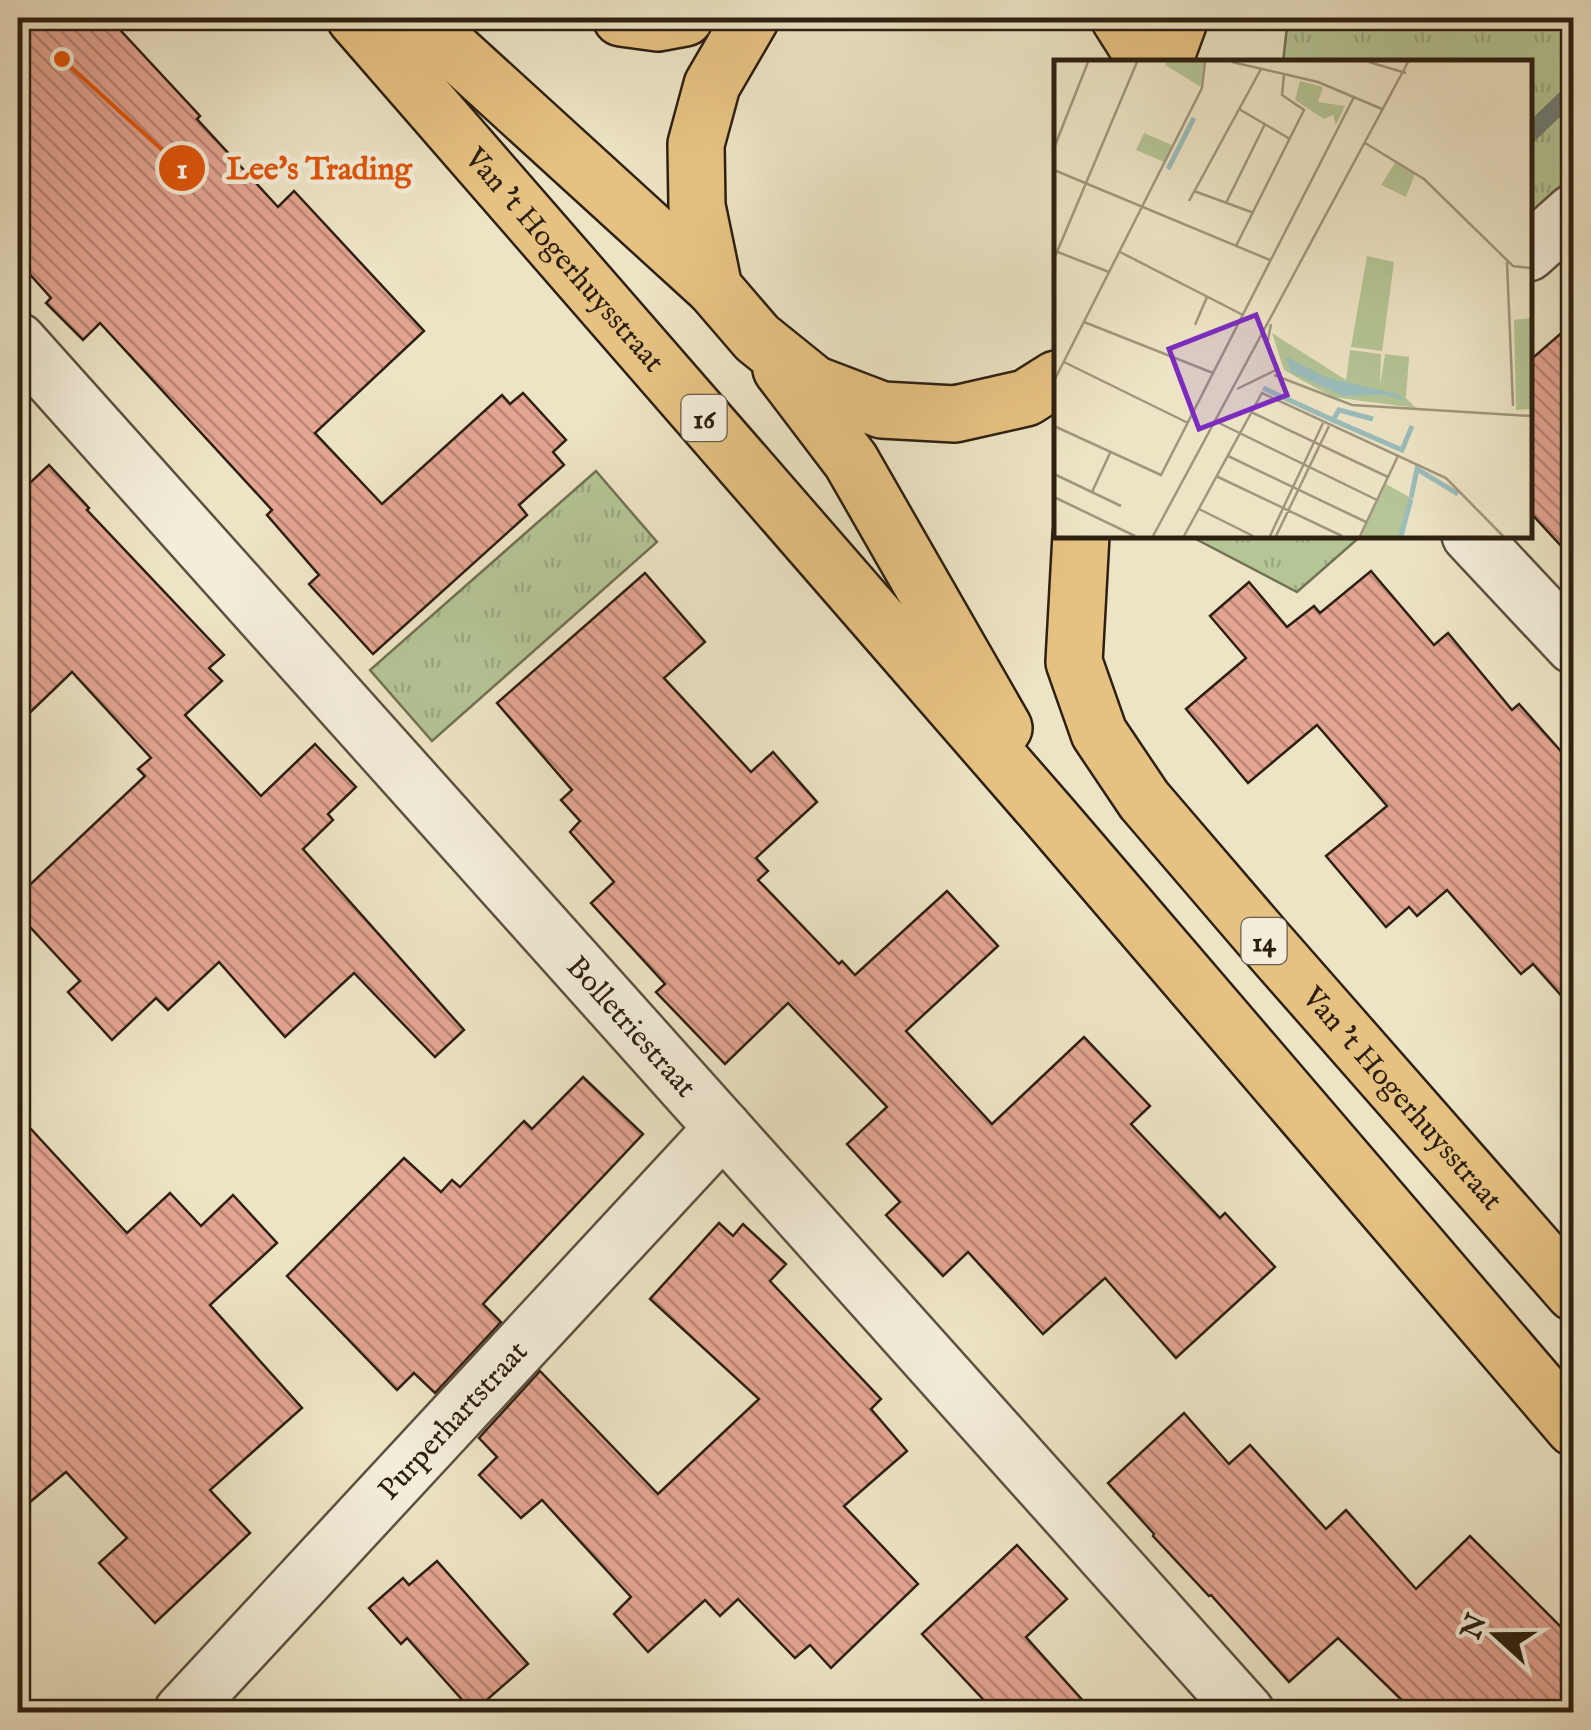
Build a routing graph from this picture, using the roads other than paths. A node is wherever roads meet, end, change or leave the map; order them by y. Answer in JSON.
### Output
{"nodes":[{"id":1,"x":355,"y":18,"type":"edge"},
{"id":2,"x":418,"y":18,"type":"edge"},
{"id":3,"x":620,"y":18,"type":"edge"},
{"id":4,"x":685,"y":18,"type":"edge"},
{"id":5,"x":750,"y":18,"type":"edge"},
{"id":6,"x":1119,"y":18,"type":"edge"},
{"id":7,"x":1180,"y":18,"type":"edge"},
{"id":8,"x":1146,"y":60,"type":"edge"},
{"id":9,"x":1165,"y":60,"type":"edge"},
{"id":10,"x":1574,"y":212,"type":"edge"},
{"id":11,"x":1531,"y":249,"type":"edge"},
{"id":12,"x":714,"y":288,"type":"junction"},
{"id":13,"x":758,"y":338,"type":"junction"},
{"id":14,"x":18,"y":341,"type":"edge"},
{"id":15,"x":1054,"y":380,"type":"edge"},
{"id":16,"x":1080,"y":538,"type":"edge"},
{"id":17,"x":1473,"y":538,"type":"edge"},
{"id":18,"x":1574,"y":646,"type":"edge"},
{"id":19,"x":1052,"y":820,"type":"junction"},
{"id":20,"x":723,"y":1128,"type":"junction"},
{"id":21,"x":1574,"y":1293,"type":"edge"},
{"id":22,"x":1574,"y":1428,"type":"edge"},
{"id":23,"x":182,"y":1712,"type":"edge"},
{"id":24,"x":1246,"y":1712,"type":"edge"}],
"edges":[{"from":1,"to":19,"type":"main road","name":"Van 't Hogerhuysstraat","number":"16"},
{"from":2,"to":12,"type":"main road"},
{"from":3,"to":4,"type":"main road"},
{"from":5,"to":12,"type":"main road"},
{"from":6,"to":8,"type":"main road"},
{"from":7,"to":9,"type":"main road"},
{"from":10,"to":11,"type":"street"},
{"from":12,"to":13,"type":"main road"},
{"from":13,"to":15,"type":"main road"},
{"from":13,"to":19,"type":"main road","name":"Van 't Hogerhuysstraat"},
{"from":14,"to":20,"type":"street","name":"Bolletriestraat"},
{"from":16,"to":21,"type":"main road","name":"Van 't Hogerhuysstraat","number":"14"},
{"from":17,"to":18,"type":"street"},
{"from":19,"to":22,"type":"main road","name":"Van 't Hogerhuysstraat"},
{"from":20,"to":23,"type":"street","name":"Purperhartstraat"},
{"from":20,"to":24,"type":"street","name":"Bolletriestraat"}]}
